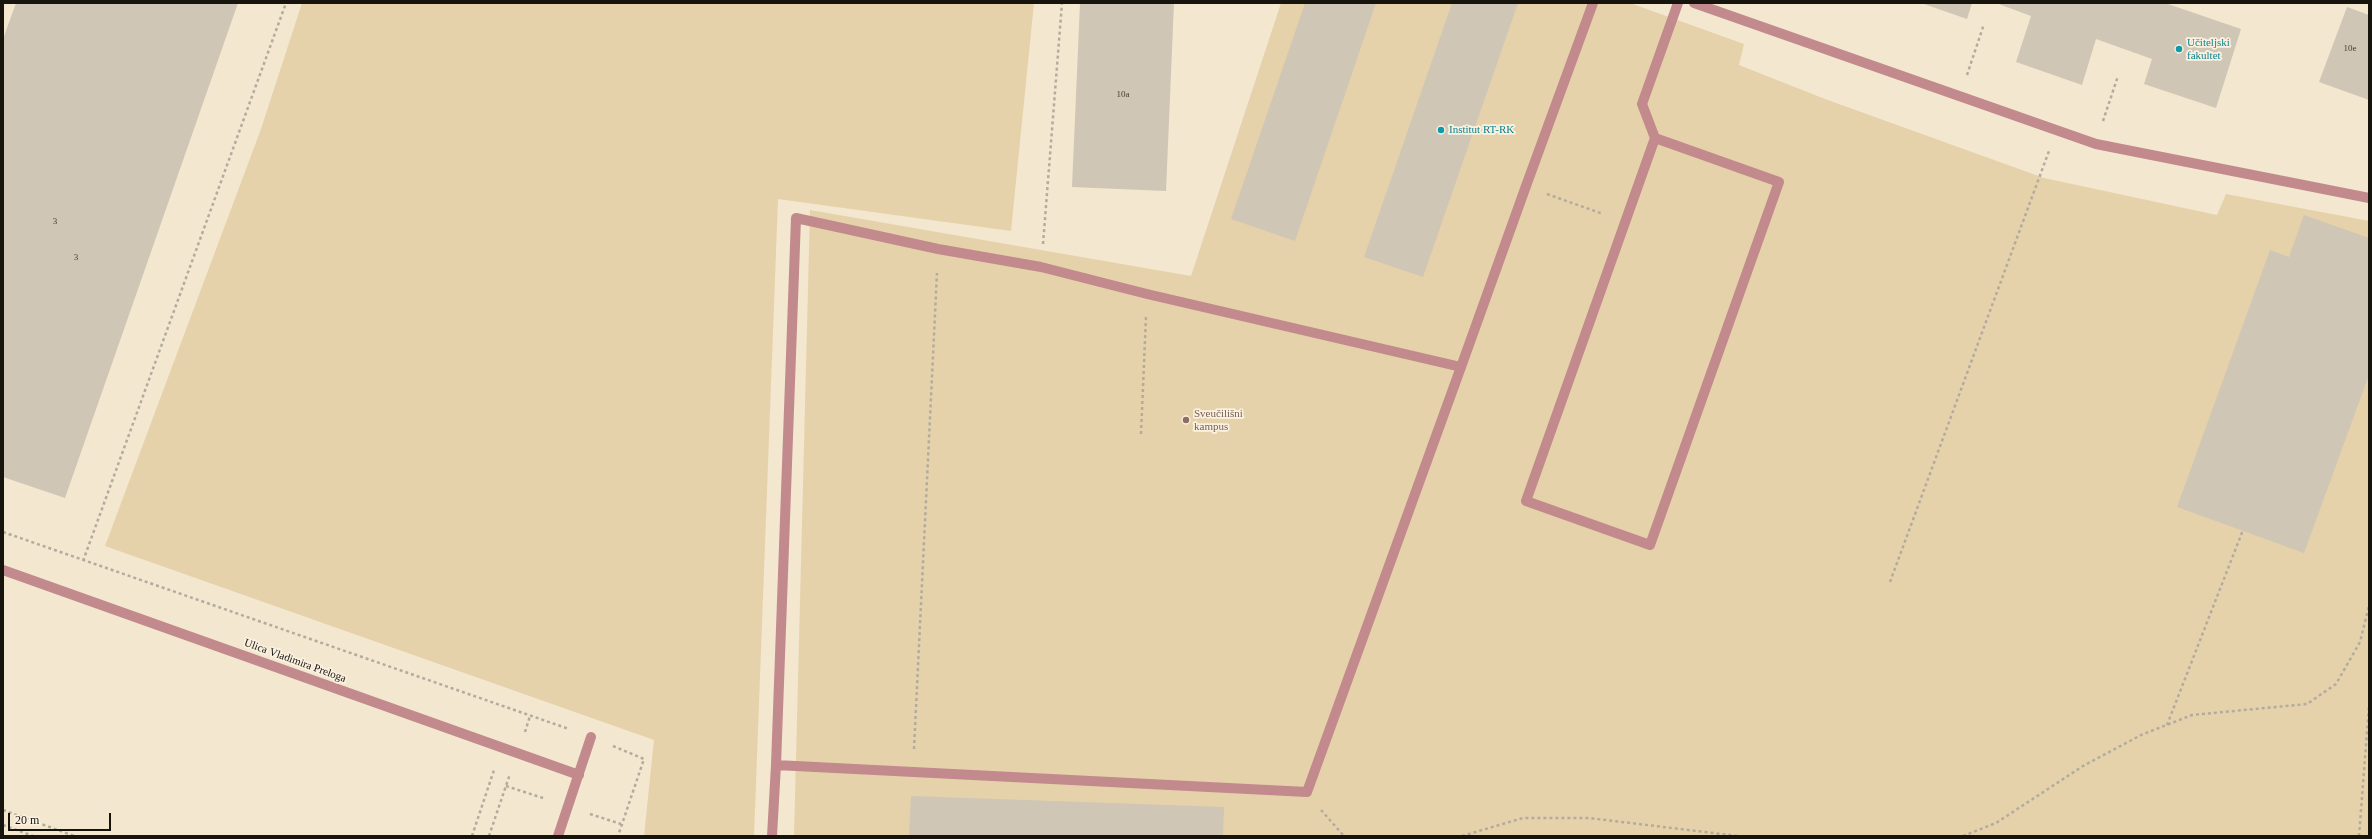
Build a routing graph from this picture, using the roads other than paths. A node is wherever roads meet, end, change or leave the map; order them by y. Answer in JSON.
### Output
{"nodes":[{"id":1,"x":1593,"y":3,"type":"edge"},
{"id":2,"x":1678,"y":3,"type":"edge"},
{"id":3,"x":1694,"y":3,"type":"edge"},
{"id":4,"x":1655,"y":138,"type":"junction"},
{"id":5,"x":2369,"y":198,"type":"edge"},
{"id":6,"x":1461,"y":367,"type":"junction"},
{"id":7,"x":3,"y":570,"type":"edge"},
{"id":8,"x":591,"y":737,"type":"road end"},
{"id":9,"x":776,"y":765,"type":"junction"},
{"id":10,"x":579,"y":775,"type":"junction"},
{"id":11,"x":558,"y":836,"type":"edge"},
{"id":12,"x":772,"y":836,"type":"edge"}],
"edges":[{"from":1,"to":6,"type":"street"},
{"from":2,"to":4,"type":"street"},
{"from":3,"to":5,"type":"street"},
{"from":4,"to":4,"type":"street"},
{"from":6,"to":9,"type":"street"},
{"from":6,"to":9,"type":"street"},
{"from":7,"to":10,"type":"street","name":"Ulica Vladimira Preloga"},
{"from":8,"to":10,"type":"street"},
{"from":9,"to":12,"type":"street"},
{"from":10,"to":11,"type":"street"}]}
